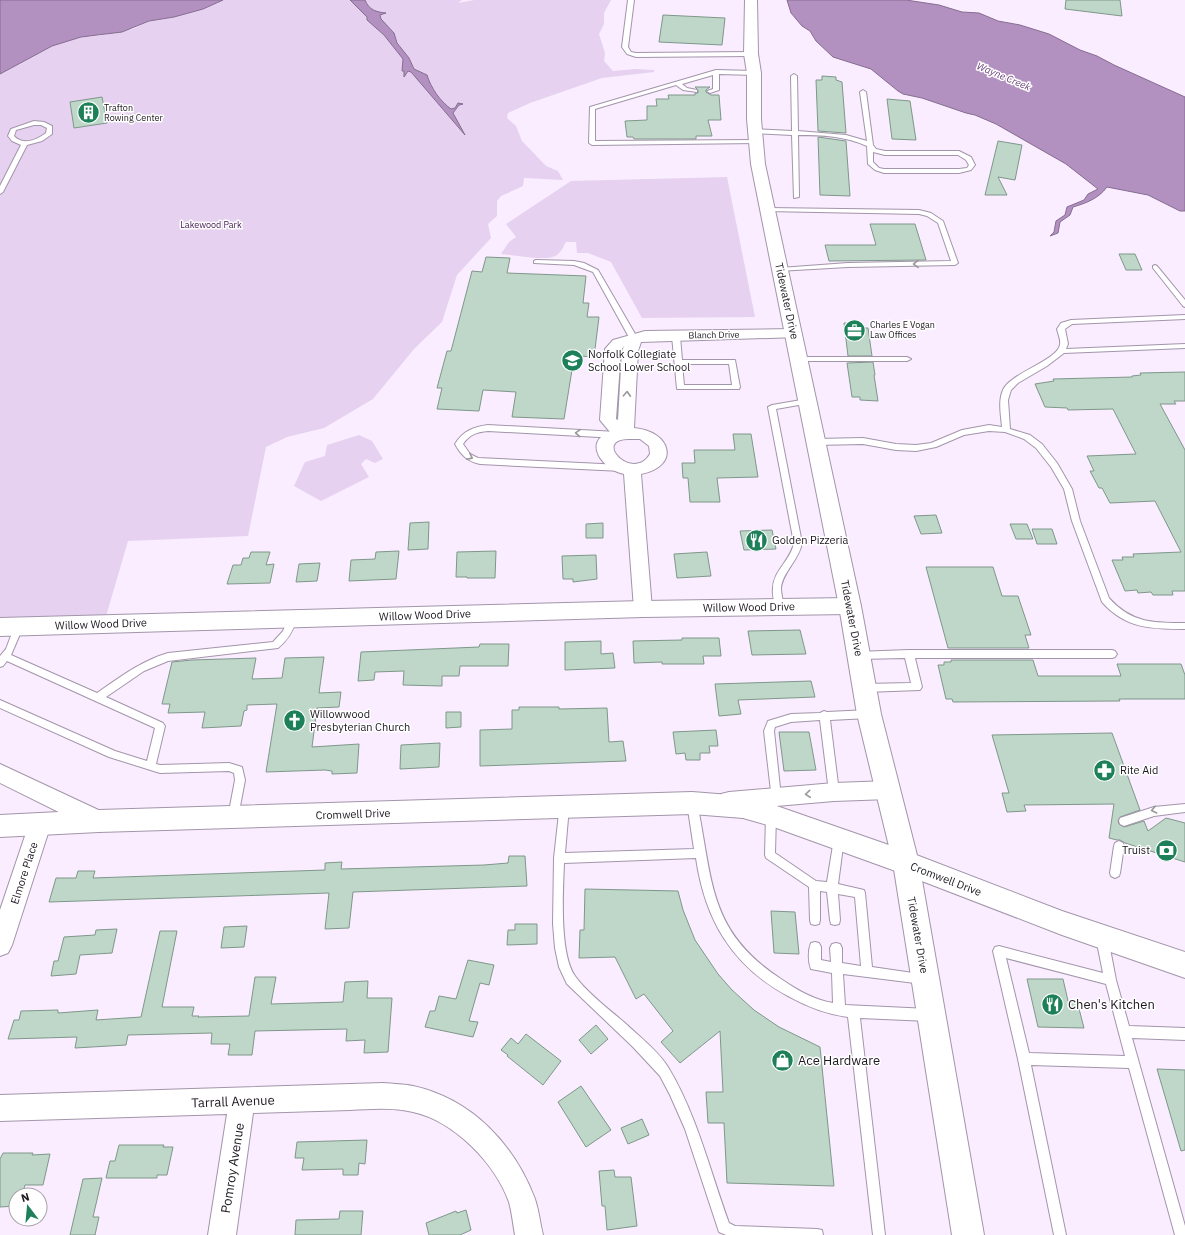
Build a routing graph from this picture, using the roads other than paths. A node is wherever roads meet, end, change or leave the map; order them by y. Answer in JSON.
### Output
{"nodes":[{"id":1,"x":631,"y":0,"type":"edge"},
{"id":2,"x":750,"y":0,"type":"edge"},
{"id":3,"x":751,"y":54,"type":"junction"},
{"id":4,"x":716,"y":72,"type":"junction"},
{"id":5,"x":754,"y":73,"type":"junction"},
{"id":6,"x":794,"y":76,"type":"dead end"},
{"id":7,"x":677,"y":83,"type":"junction"},
{"id":8,"x":695,"y":91,"type":"dead end"},
{"id":9,"x":710,"y":91,"type":"dead end"},
{"id":10,"x":864,"y":92,"type":"dead end"},
{"id":11,"x":795,"y":134,"type":"junction"},
{"id":12,"x":756,"y":137,"type":"junction"},
{"id":13,"x":25,"y":143,"type":"junction"},
{"id":14,"x":870,"y":146,"type":"junction"},
{"id":15,"x":0,"y":192,"type":"edge"},
{"id":16,"x":796,"y":197,"type":"dead end"},
{"id":17,"x":768,"y":210,"type":"junction"},
{"id":18,"x":536,"y":262,"type":"dead end"},
{"id":19,"x":1155,"y":266,"type":"dead end"},
{"id":20,"x":780,"y":270,"type":"junction"},
{"id":21,"x":1185,"y":305,"type":"edge"},
{"id":22,"x":1185,"y":317,"type":"edge"},
{"id":23,"x":794,"y":334,"type":"junction"},
{"id":24,"x":676,"y":336,"type":"junction"},
{"id":25,"x":634,"y":339,"type":"junction"},
{"id":26,"x":1185,"y":346,"type":"edge"},
{"id":27,"x":1062,"y":351,"type":"junction"},
{"id":28,"x":799,"y":359,"type":"junction"},
{"id":29,"x":907,"y":359,"type":"dead end"},
{"id":30,"x":678,"y":362,"type":"junction"},
{"id":31,"x":807,"y":401,"type":"junction"},
{"id":32,"x":1006,"y":430,"type":"junction"},
{"id":33,"x":621,"y":434,"type":"junction"},
{"id":34,"x":816,"y":442,"type":"junction"},
{"id":35,"x":628,"y":469,"type":"junction"},
{"id":36,"x":850,"y":606,"type":"junction"},
{"id":37,"x":780,"y":607,"type":"junction"},
{"id":38,"x":643,"y":609,"type":"junction"},
{"id":39,"x":292,"y":619,"type":"junction"},
{"id":40,"x":1185,"y":626,"type":"edge"},
{"id":41,"x":9,"y":627,"type":"edge"},
{"id":42,"x":909,"y":654,"type":"junction"},
{"id":43,"x":1112,"y":654,"type":"dead end"},
{"id":44,"x":859,"y":655,"type":"junction"},
{"id":45,"x":2,"y":660,"type":"edge"},
{"id":46,"x":865,"y":688,"type":"junction"},
{"id":47,"x":98,"y":698,"type":"junction"},
{"id":48,"x":0,"y":704,"type":"edge"},
{"id":49,"x":869,"y":714,"type":"junction"},
{"id":50,"x":824,"y":715,"type":"junction"},
{"id":51,"x":151,"y":766,"type":"junction"},
{"id":52,"x":0,"y":773,"type":"edge"},
{"id":53,"x":889,"y":790,"type":"junction"},
{"id":54,"x":834,"y":792,"type":"junction"},
{"id":55,"x":699,"y":803,"type":"junction"},
{"id":56,"x":774,"y":806,"type":"junction"},
{"id":57,"x":564,"y":807,"type":"junction"},
{"id":58,"x":1185,"y":808,"type":"edge"},
{"id":59,"x":233,"y":817,"type":"junction"},
{"id":60,"x":99,"y":821,"type":"junction"},
{"id":61,"x":1124,"y":821,"type":"dead end"},
{"id":62,"x":40,"y":824,"type":"junction"},
{"id":63,"x":0,"y":826,"type":"edge"},
{"id":64,"x":839,"y":839,"type":"junction"},
{"id":65,"x":1119,"y":846,"type":"dead end"},
{"id":66,"x":701,"y":853,"type":"junction"},
{"id":67,"x":559,"y":858,"type":"junction"},
{"id":68,"x":906,"y":863,"type":"junction"},
{"id":69,"x":1115,"y":874,"type":"dead end"},
{"id":70,"x":814,"y":885,"type":"junction"},
{"id":71,"x":832,"y":888,"type":"junction"},
{"id":72,"x":815,"y":920,"type":"dead end"},
{"id":73,"x":835,"y":920,"type":"dead end"},
{"id":74,"x":1102,"y":936,"type":"junction"},
{"id":75,"x":0,"y":946,"type":"edge"},
{"id":76,"x":815,"y":948,"type":"dead end"},
{"id":77,"x":836,"y":948,"type":"dead end"},
{"id":78,"x":1185,"y":965,"type":"edge"},
{"id":79,"x":838,"y":968,"type":"junction"},
{"id":80,"x":868,"y":972,"type":"junction"},
{"id":81,"x":926,"y":979,"type":"junction"},
{"id":82,"x":1110,"y":980,"type":"junction"},
{"id":83,"x":839,"y":1009,"type":"junction"},
{"id":84,"x":853,"y":1011,"type":"junction"},
{"id":85,"x":932,"y":1015,"type":"junction"},
{"id":86,"x":1125,"y":1032,"type":"junction"},
{"id":87,"x":1185,"y":1034,"type":"edge"},
{"id":88,"x":1024,"y":1059,"type":"junction"},
{"id":89,"x":1133,"y":1062,"type":"junction"},
{"id":90,"x":242,"y":1101,"type":"junction"},
{"id":91,"x":0,"y":1108,"type":"edge"},
{"id":92,"x":222,"y":1235,"type":"edge"},
{"id":93,"x":529,"y":1235,"type":"edge"},
{"id":94,"x":817,"y":1235,"type":"edge"},
{"id":95,"x":879,"y":1235,"type":"edge"},
{"id":96,"x":968,"y":1235,"type":"edge"},
{"id":97,"x":1060,"y":1235,"type":"edge"},
{"id":98,"x":1181,"y":1235,"type":"edge"}],
"edges":[{"from":1,"to":3,"type":"lane"},
{"from":2,"to":3,"type":"main road","name":"Tidewater Drive"},
{"from":3,"to":5,"type":"main road","name":"Tidewater Drive"},
{"from":4,"to":5,"type":"lane"},
{"from":4,"to":7,"type":"lane"},
{"from":4,"to":9,"type":"lane"},
{"from":5,"to":12,"type":"main road","name":"Tidewater Drive"},
{"from":6,"to":11,"type":"lane"},
{"from":7,"to":8,"type":"lane"},
{"from":7,"to":12,"type":"lane"},
{"from":10,"to":14,"type":"lane"},
{"from":11,"to":12,"type":"lane"},
{"from":11,"to":14,"type":"lane"},
{"from":11,"to":16,"type":"lane"},
{"from":12,"to":17,"type":"main road","name":"Tidewater Drive"},
{"from":13,"to":13,"type":"lane"},
{"from":13,"to":15,"type":"lane"},
{"from":14,"to":14,"type":"lane"},
{"from":17,"to":20,"type":"main road","name":"Tidewater Drive"},
{"from":17,"to":20,"type":"lane","one_way":true},
{"from":18,"to":25,"type":"lane"},
{"from":19,"to":21,"type":"lane"},
{"from":20,"to":23,"type":"main road","name":"Tidewater Drive"},
{"from":22,"to":27,"type":"lane"},
{"from":23,"to":24,"type":"street","name":"Blanch Drive"},
{"from":23,"to":28,"type":"main road","name":"Tidewater Drive"},
{"from":24,"to":25,"type":"street","name":"Blanch Drive"},
{"from":24,"to":30,"type":"lane"},
{"from":25,"to":33,"type":"street"},
{"from":26,"to":27,"type":"lane"},
{"from":27,"to":32,"type":"lane"},
{"from":28,"to":29,"type":"lane"},
{"from":28,"to":31,"type":"main road","name":"Tidewater Drive"},
{"from":30,"to":30,"type":"lane"},
{"from":31,"to":34,"type":"main road","name":"Tidewater Drive"},
{"from":31,"to":37,"type":"lane"},
{"from":32,"to":34,"type":"lane"},
{"from":32,"to":40,"type":"lane"},
{"from":33,"to":35,"type":"street"},
{"from":33,"to":35,"type":"street"},
{"from":33,"to":35,"type":"lane","one_way":true},
{"from":34,"to":36,"type":"main road","name":"Tidewater Drive"},
{"from":35,"to":38,"type":"street"},
{"from":36,"to":37,"type":"main road","name":"Willow Wood Drive"},
{"from":36,"to":44,"type":"main road","name":"Tidewater Drive"},
{"from":37,"to":38,"type":"main road","name":"Willow Wood Drive"},
{"from":38,"to":39,"type":"main road","name":"Willow Wood Drive"},
{"from":39,"to":41,"type":"main road","name":"Willow Wood Drive"},
{"from":39,"to":47,"type":"lane"},
{"from":41,"to":45,"type":"lane"},
{"from":42,"to":43,"type":"lane"},
{"from":42,"to":44,"type":"lane"},
{"from":42,"to":46,"type":"lane"},
{"from":44,"to":46,"type":"main road","name":"Tidewater Drive"},
{"from":45,"to":47,"type":"lane"},
{"from":46,"to":49,"type":"main road","name":"Tidewater Drive"},
{"from":47,"to":51,"type":"lane"},
{"from":48,"to":51,"type":"lane"},
{"from":49,"to":50,"type":"lane"},
{"from":49,"to":53,"type":"main road","name":"Tidewater Drive"},
{"from":50,"to":54,"type":"lane"},
{"from":50,"to":56,"type":"lane"},
{"from":51,"to":59,"type":"lane"},
{"from":52,"to":60,"type":"street"},
{"from":53,"to":54,"type":"street","name":"Cromwell Drive"},
{"from":53,"to":68,"type":"main road","name":"Tidewater Drive"},
{"from":54,"to":56,"type":"street","name":"Cromwell Drive","one_way":true},
{"from":55,"to":56,"type":"main road","name":"Cromwell Drive"},
{"from":55,"to":57,"type":"main road","name":"Cromwell Drive"},
{"from":55,"to":66,"type":"lane"},
{"from":56,"to":64,"type":"main road","name":"Cromwell Drive"},
{"from":56,"to":70,"type":"lane"},
{"from":57,"to":59,"type":"main road","name":"Cromwell Drive"},
{"from":57,"to":67,"type":"lane"},
{"from":58,"to":61,"type":"lane","one_way":true},
{"from":59,"to":60,"type":"main road","name":"Cromwell Drive"},
{"from":60,"to":62,"type":"main road","name":"Cromwell Drive"},
{"from":62,"to":63,"type":"main road","name":"Cromwell Drive"},
{"from":62,"to":75,"type":"street","name":"Elmore Place"},
{"from":64,"to":68,"type":"main road","name":"Cromwell Drive"},
{"from":64,"to":71,"type":"lane"},
{"from":65,"to":69,"type":"lane"},
{"from":66,"to":67,"type":"lane"},
{"from":66,"to":83,"type":"lane"},
{"from":67,"to":94,"type":"lane"},
{"from":68,"to":74,"type":"main road","name":"Cromwell Drive"},
{"from":68,"to":81,"type":"main road","name":"Tidewater Drive"},
{"from":70,"to":71,"type":"lane"},
{"from":70,"to":72,"type":"lane"},
{"from":71,"to":73,"type":"lane"},
{"from":71,"to":80,"type":"lane"},
{"from":74,"to":78,"type":"main road","name":"Cromwell Drive"},
{"from":74,"to":82,"type":"lane"},
{"from":76,"to":79,"type":"lane"},
{"from":77,"to":79,"type":"lane"},
{"from":79,"to":80,"type":"lane"},
{"from":79,"to":83,"type":"lane"},
{"from":80,"to":81,"type":"lane"},
{"from":81,"to":85,"type":"main road","name":"Tidewater Drive"},
{"from":82,"to":86,"type":"lane"},
{"from":82,"to":88,"type":"lane"},
{"from":83,"to":84,"type":"lane"},
{"from":84,"to":85,"type":"lane"},
{"from":84,"to":95,"type":"lane"},
{"from":85,"to":96,"type":"main road","name":"Tidewater Drive"},
{"from":86,"to":87,"type":"lane"},
{"from":86,"to":89,"type":"lane"},
{"from":88,"to":89,"type":"lane"},
{"from":88,"to":97,"type":"lane"},
{"from":89,"to":98,"type":"lane"},
{"from":90,"to":91,"type":"street","name":"Tarrall Avenue"},
{"from":90,"to":92,"type":"street","name":"Pomroy Avenue"},
{"from":90,"to":93,"type":"street","name":"Tarrall Avenue"}]}
